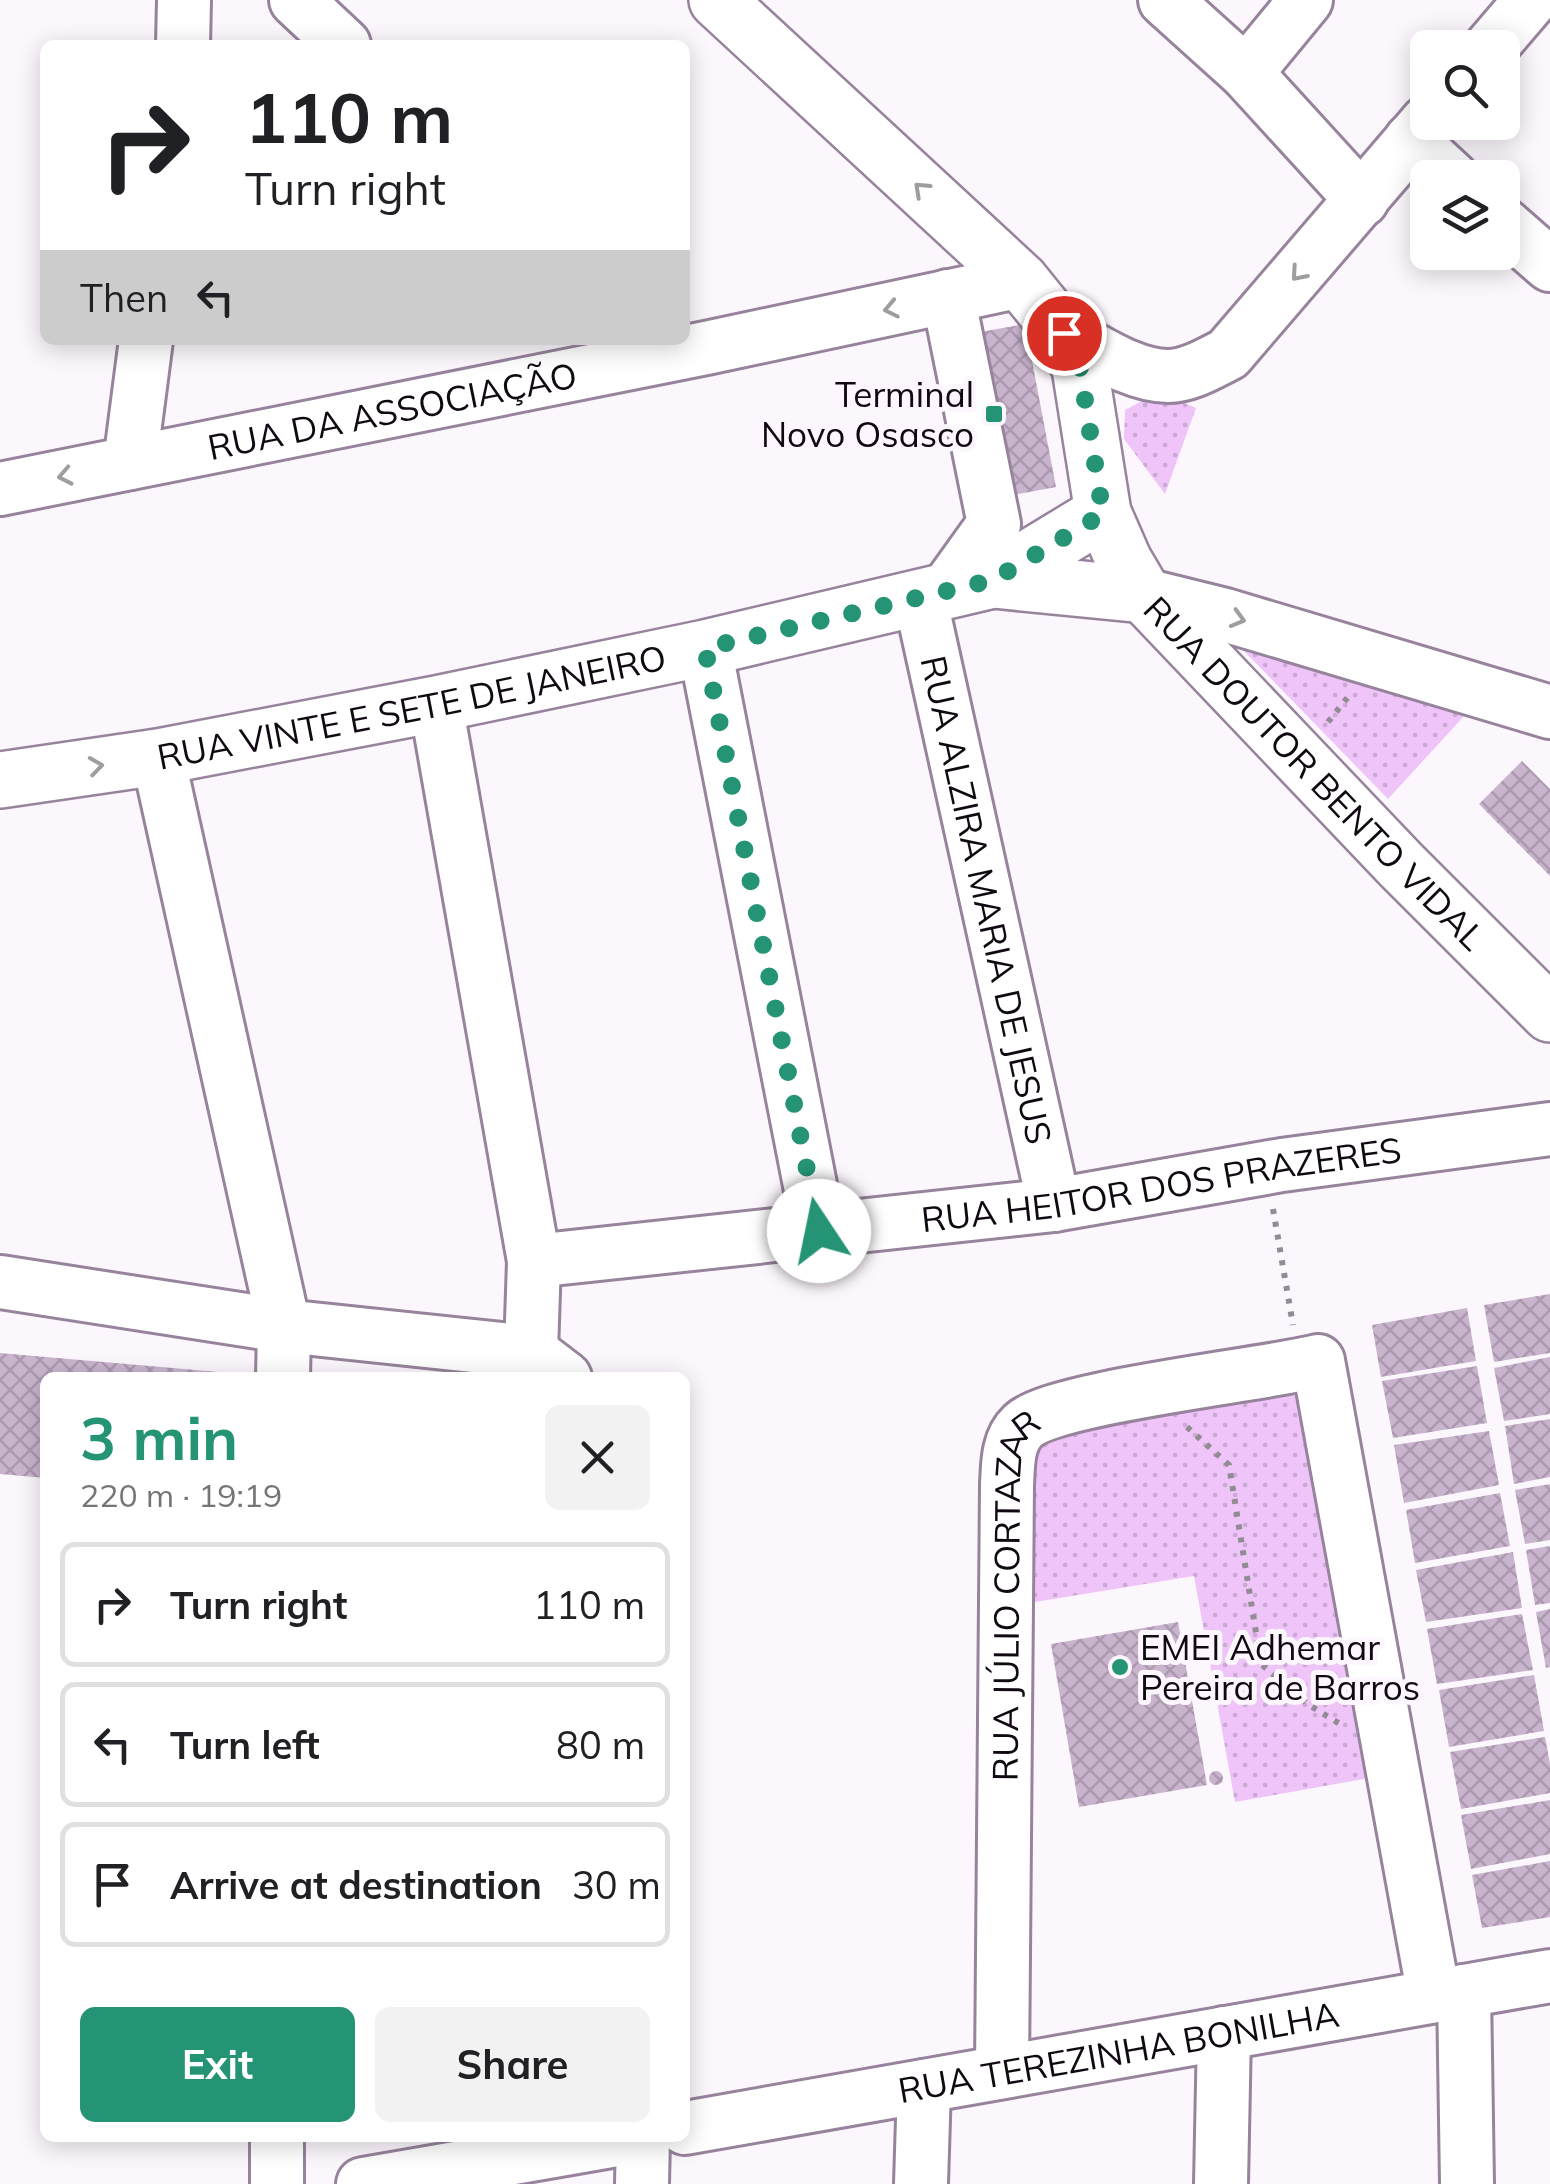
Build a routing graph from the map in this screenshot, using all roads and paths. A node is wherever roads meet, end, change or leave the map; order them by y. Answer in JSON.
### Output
{"nodes":[{"id":1,"x":184,"y":0,"type":"edge"},
{"id":2,"x":296,"y":0,"type":"edge"},
{"id":3,"x":717,"y":0,"type":"edge"},
{"id":4,"x":1165,"y":0,"type":"edge"},
{"id":5,"x":1306,"y":0,"type":"edge"},
{"id":6,"x":1531,"y":0,"type":"edge"},
{"id":7,"x":1505,"y":30,"type":"edge"},
{"id":8,"x":183,"y":40,"type":"edge"},
{"id":9,"x":339,"y":40,"type":"edge"},
{"id":10,"x":1246,"y":74,"type":"junction"},
{"id":11,"x":1411,"y":140,"type":"edge"},
{"id":12,"x":1362,"y":200,"type":"junction"},
{"id":13,"x":1520,"y":238,"type":"edge"},
{"id":14,"x":1550,"y":265,"type":"edge"},
{"id":15,"x":984,"y":289,"type":"junction"},
{"id":16,"x":1064,"y":333,"type":"junction"},
{"id":17,"x":690,"y":343,"type":"edge"},
{"id":18,"x":145,"y":345,"type":"edge"},
{"id":19,"x":661,"y":348,"type":"edge"},
{"id":20,"x":130,"y":464,"type":"junction"},
{"id":21,"x":0,"y":489,"type":"edge"},
{"id":22,"x":1103,"y":514,"type":"junction"},
{"id":23,"x":953,"y":589,"type":"junction"},
{"id":24,"x":1144,"y":595,"type":"junction"},
{"id":25,"x":705,"y":648,"type":"junction"},
{"id":26,"x":1378,"y":660,"type":"junction"},
{"id":27,"x":436,"y":704,"type":"junction"},
{"id":28,"x":1550,"y":712,"type":"edge"},
{"id":29,"x":158,"y":757,"type":"junction"},
{"id":30,"x":1300,"y":759,"type":"junction"},
{"id":31,"x":0,"y":780,"type":"edge"},
{"id":32,"x":1550,"y":1014,"type":"edge"},
{"id":33,"x":1550,"y":1128,"type":"edge"},
{"id":34,"x":1054,"y":1204,"type":"junction"},
{"id":35,"x":819,"y":1231,"type":"junction"},
{"id":36,"x":534,"y":1261,"type":"junction"},
{"id":37,"x":1282,"y":1262,"type":"dead end"},
{"id":38,"x":0,"y":1282,"type":"edge"},
{"id":39,"x":284,"y":1326,"type":"junction"},
{"id":40,"x":1309,"y":1363,"type":"junction"},
{"id":41,"x":548,"y":1364,"type":"edge"},
{"id":42,"x":284,"y":1372,"type":"edge"},
{"id":43,"x":1149,"y":1392,"type":"junction"},
{"id":44,"x":1391,"y":1758,"type":"junction"},
{"id":45,"x":1550,"y":1976,"type":"edge"},
{"id":46,"x":1449,"y":1994,"type":"junction"},
{"id":47,"x":1224,"y":2033,"type":"junction"},
{"id":48,"x":1002,"y":2072,"type":"junction"},
{"id":49,"x":924,"y":2086,"type":"junction"},
{"id":50,"x":690,"y":2127,"type":"edge"},
{"id":51,"x":277,"y":2142,"type":"edge"},
{"id":52,"x":605,"y":2142,"type":"edge"},
{"id":53,"x":643,"y":2142,"type":"edge"},
{"id":54,"x":276,"y":2184,"type":"edge"},
{"id":55,"x":363,"y":2184,"type":"edge"},
{"id":56,"x":642,"y":2184,"type":"edge"},
{"id":57,"x":920,"y":2184,"type":"edge"},
{"id":58,"x":1221,"y":2184,"type":"edge"},
{"id":59,"x":1466,"y":2184,"type":"edge"}],
"edges":[{"from":1,"to":8,"type":"street"},
{"from":2,"to":9,"type":"street"},
{"from":15,"to":3,"type":"main road","name":"RUA DOUTOR BENTO VIDAL","one_way":true},
{"from":4,"to":10,"type":"street"},
{"from":5,"to":10,"type":"street"},
{"from":6,"to":7,"type":"street"},
{"from":10,"to":12,"type":"street"},
{"from":11,"to":12,"type":"street"},
{"from":12,"to":16,"type":"street","one_way":true},
{"from":13,"to":14,"type":"street"},
{"from":15,"to":16,"type":"main road","name":"RUA DOUTOR BENTO VIDAL"},
{"from":15,"to":17,"type":"street","name":"RUA DA ASSOCIAÇÃO","one_way":true},
{"from":15,"to":23,"type":"street"},
{"from":16,"to":22,"type":"main road","name":"RUA DOUTOR BENTO VIDAL"},
{"from":18,"to":20,"type":"street"},
{"from":19,"to":20,"type":"street","name":"RUA DA ASSOCIAÇÃO"},
{"from":20,"to":21,"type":"street","name":"RUA DA ASSOCIAÇÃO","one_way":true},
{"from":22,"to":23,"type":"main road","name":"RUA VINTE E SETE DE JANEIRO"},
{"from":22,"to":24,"type":"main road","name":"RUA DOUTOR BENTO VIDAL"},
{"from":23,"to":24,"type":"main road","name":"RUA VINTE E SETE DE JANEIRO"},
{"from":23,"to":25,"type":"main road","name":"RUA VINTE E SETE DE JANEIRO"},
{"from":23,"to":34,"type":"street","name":"RUA ALZIRA MARIA DE JESUS"},
{"from":24,"to":26,"type":"street","one_way":true},
{"from":24,"to":30,"type":"main road","name":"RUA DOUTOR BENTO VIDAL"},
{"from":25,"to":27,"type":"main road","name":"RUA VINTE E SETE DE JANEIRO"},
{"from":25,"to":35,"type":"street"},
{"from":26,"to":28,"type":"street"},
{"from":26,"to":30,"type":"path"},
{"from":27,"to":29,"type":"main road","name":"RUA VINTE E SETE DE JANEIRO"},
{"from":27,"to":36,"type":"street"},
{"from":31,"to":29,"type":"main road","name":"RUA VINTE E SETE DE JANEIRO","one_way":true},
{"from":29,"to":39,"type":"street"},
{"from":30,"to":32,"type":"main road","name":"RUA DOUTOR BENTO VIDAL"},
{"from":33,"to":34,"type":"street","name":"RUA HEITOR DOS PRAZERES"},
{"from":34,"to":35,"type":"street","name":"RUA HEITOR DOS PRAZERES"},
{"from":35,"to":36,"type":"street","name":"RUA HEITOR DOS PRAZERES"},
{"from":36,"to":41,"type":"street"},
{"from":37,"to":40,"type":"path"},
{"from":38,"to":39,"type":"street"},
{"from":39,"to":41,"type":"street"},
{"from":39,"to":42,"type":"street"},
{"from":40,"to":43,"type":"street","name":"RUA JÚLIO CORTAZAR"},
{"from":40,"to":44,"type":"street"},
{"from":43,"to":44,"type":"path"},
{"from":43,"to":48,"type":"street","name":"RUA JÚLIO CORTAZAR"},
{"from":44,"to":46,"type":"street"},
{"from":45,"to":46,"type":"street","name":"RUA TEREZINHA BONILHA"},
{"from":46,"to":47,"type":"street","name":"RUA TEREZINHA BONILHA"},
{"from":46,"to":59,"type":"street"},
{"from":47,"to":48,"type":"street","name":"RUA TEREZINHA BONILHA"},
{"from":47,"to":58,"type":"street"},
{"from":48,"to":49,"type":"street","name":"RUA TEREZINHA BONILHA"},
{"from":49,"to":50,"type":"street","name":"RUA TEREZINHA BONILHA"},
{"from":49,"to":57,"type":"street"},
{"from":51,"to":54,"type":"street"},
{"from":52,"to":55,"type":"street"},
{"from":53,"to":56,"type":"street"}]}
